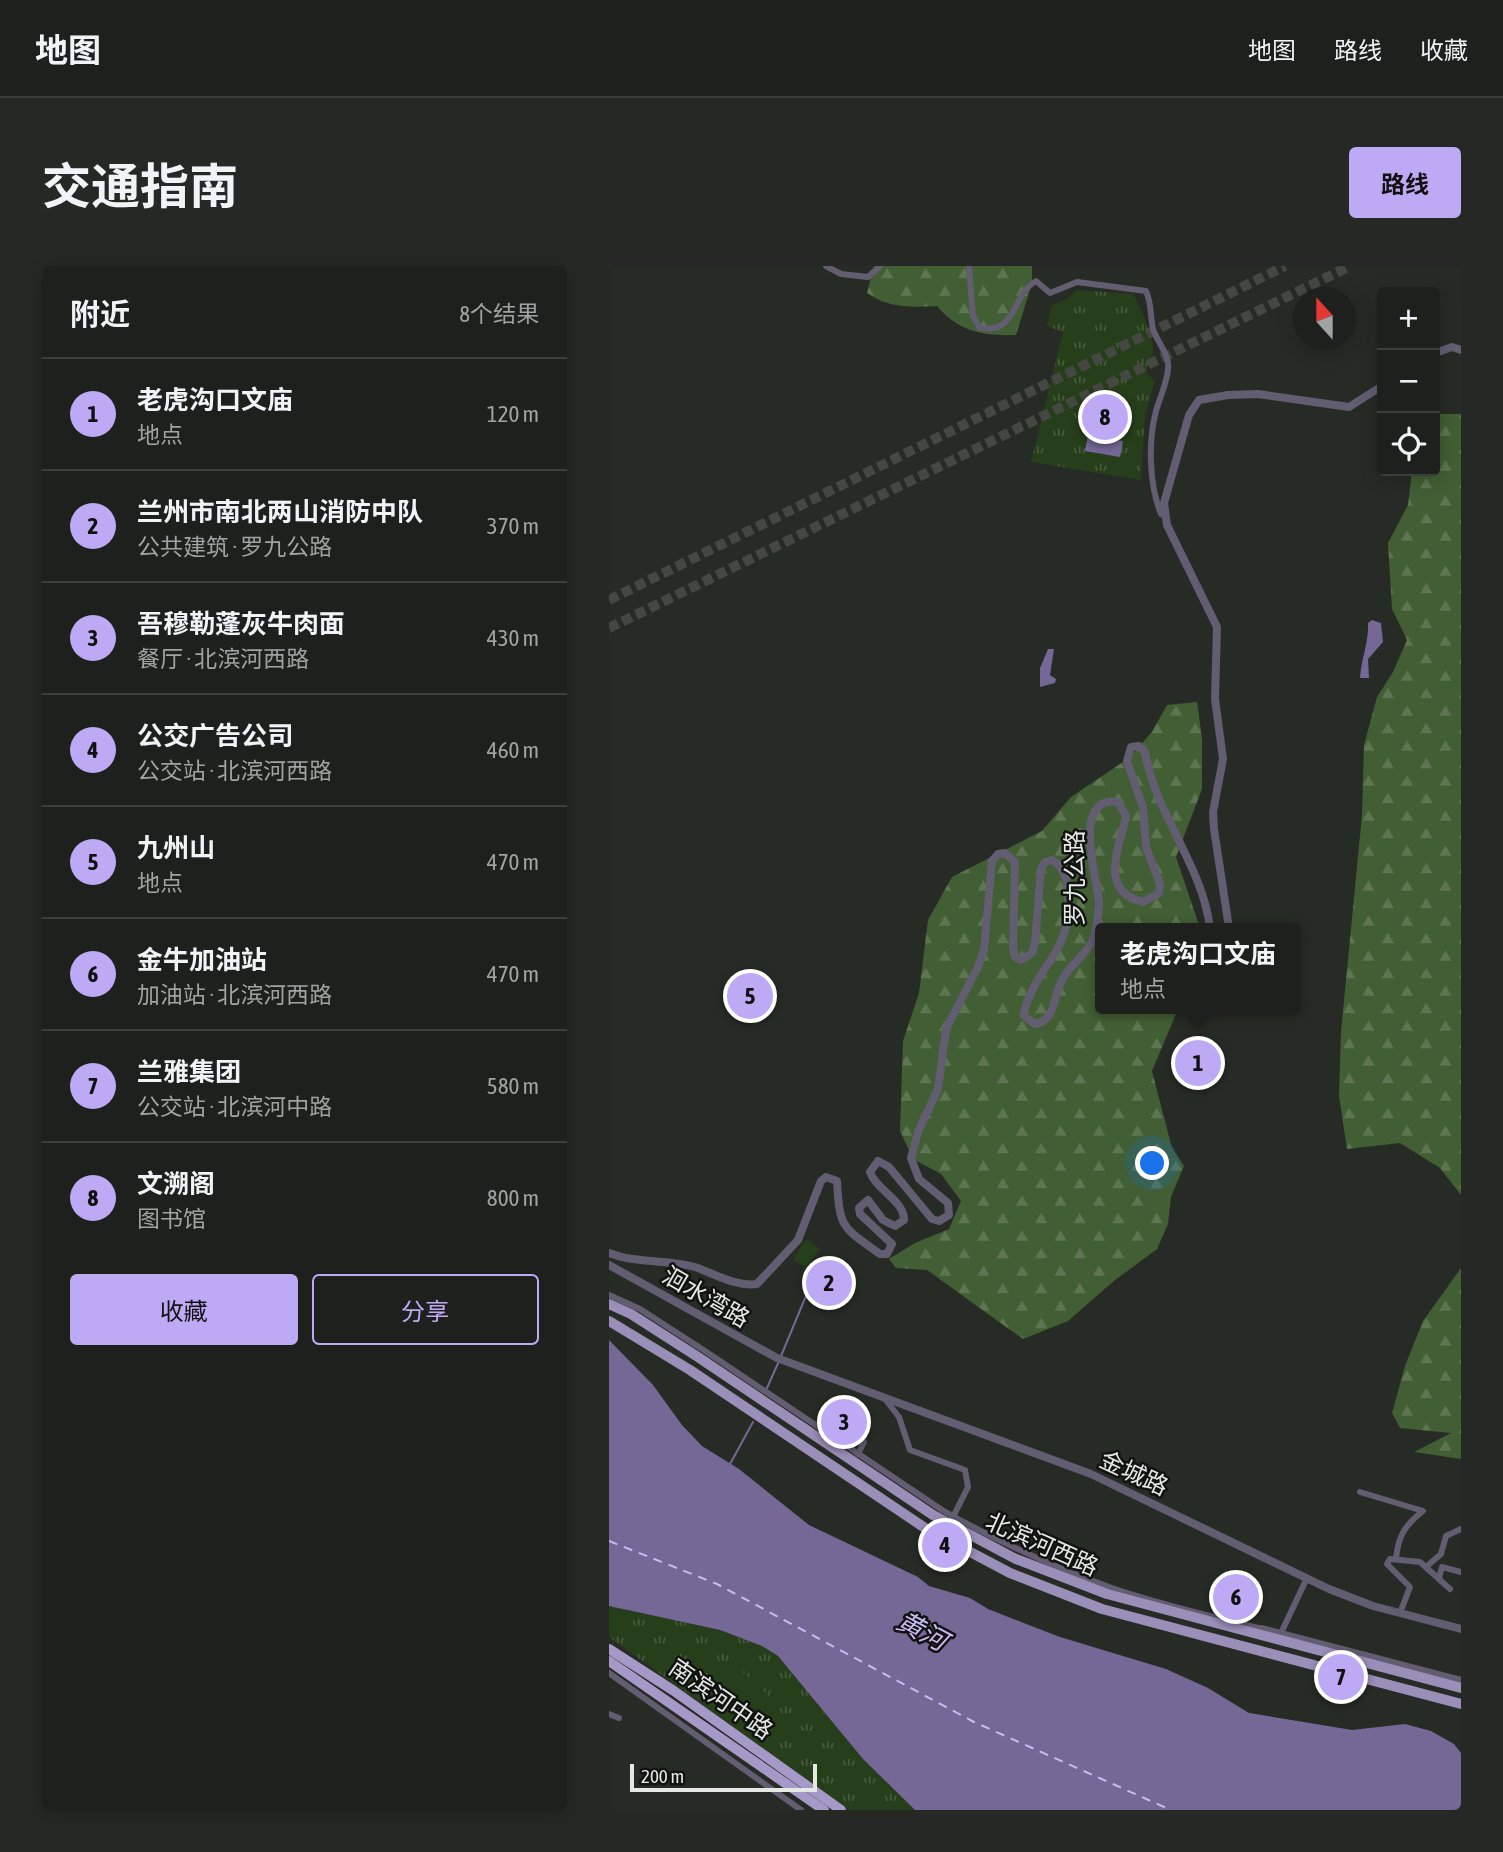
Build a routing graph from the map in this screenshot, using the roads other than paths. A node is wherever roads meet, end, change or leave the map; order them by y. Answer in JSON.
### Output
{"nodes":[{"id":1,"x":826,"y":266,"type":"edge"},
{"id":2,"x":880,"y":266,"type":"edge"},
{"id":3,"x":969,"y":266,"type":"edge"},
{"id":4,"x":1461,"y":350,"type":"edge"},
{"id":5,"x":1440,"y":351,"type":"edge"},
{"id":6,"x":1377,"y":389,"type":"edge"},
{"id":7,"x":1165,"y":516,"type":"junction"},
{"id":8,"x":1096,"y":923,"type":"edge"},
{"id":9,"x":1209,"y":923,"type":"edge"},
{"id":10,"x":1228,"y":923,"type":"edge"},
{"id":11,"x":1095,"y":931,"type":"edge"},
{"id":12,"x":609,"y":1253,"type":"edge"},
{"id":13,"x":609,"y":1265,"type":"edge"},
{"id":14,"x":609,"y":1295,"type":"edge"},
{"id":15,"x":609,"y":1304,"type":"edge"},
{"id":16,"x":609,"y":1321,"type":"edge"},
{"id":17,"x":781,"y":1360,"type":"joint"},
{"id":18,"x":883,"y":1397,"type":"junction"},
{"id":19,"x":837,"y":1407,"type":"dead end"},
{"id":20,"x":858,"y":1454,"type":"junction"},
{"id":21,"x":1360,"y":1492,"type":"dead end"},
{"id":22,"x":952,"y":1520,"type":"junction"},
{"id":23,"x":1461,"y":1529,"type":"edge"},
{"id":24,"x":1396,"y":1559,"type":"junction"},
{"id":25,"x":1426,"y":1567,"type":"junction"},
{"id":26,"x":1461,"y":1572,"type":"edge"},
{"id":27,"x":1307,"y":1578,"type":"junction"},
{"id":28,"x":1439,"y":1578,"type":"junction"},
{"id":29,"x":1450,"y":1589,"type":"dead end"},
{"id":30,"x":1400,"y":1613,"type":"junction"},
{"id":31,"x":1461,"y":1629,"type":"edge"},
{"id":32,"x":1268,"y":1633,"type":"junction"},
{"id":33,"x":609,"y":1649,"type":"edge"},
{"id":34,"x":609,"y":1661,"type":"edge"},
{"id":35,"x":609,"y":1673,"type":"edge"},
{"id":36,"x":1461,"y":1681,"type":"edge"},
{"id":37,"x":1461,"y":1688,"type":"edge"},
{"id":38,"x":1461,"y":1704,"type":"edge"},
{"id":39,"x":609,"y":1714,"type":"edge"},
{"id":40,"x":619,"y":1718,"type":"dead end"},
{"id":41,"x":801,"y":1810,"type":"edge"},
{"id":42,"x":824,"y":1810,"type":"edge"},
{"id":43,"x":841,"y":1810,"type":"edge"}],
"edges":[{"from":1,"to":2,"type":"street"},
{"from":3,"to":7,"type":"street"},
{"from":4,"to":5,"type":"street"},
{"from":6,"to":7,"type":"street"},
{"from":7,"to":10,"type":"street"},
{"from":8,"to":9,"type":"street","name":"罗九公路"},
{"from":11,"to":12,"type":"street","name":"罗九公路"},
{"from":13,"to":17,"type":"street","name":"洄水湾路"},
{"from":14,"to":20,"type":"street"},
{"from":15,"to":22,"type":"main road","name":"北滨河西路"},
{"from":16,"to":38,"type":"main road","name":"北滨河西路"},
{"from":17,"to":18,"type":"street","name":"金城路"},
{"from":18,"to":22,"type":"street"},
{"from":18,"to":27,"type":"street","name":"金城路"},
{"from":19,"to":20,"type":"street"},
{"from":20,"to":22,"type":"street"},
{"from":21,"to":24,"type":"street"},
{"from":22,"to":32,"type":"main road","name":"北滨河西路"},
{"from":23,"to":25,"type":"street"},
{"from":24,"to":25,"type":"street"},
{"from":24,"to":30,"type":"street"},
{"from":25,"to":28,"type":"street"},
{"from":26,"to":28,"type":"street"},
{"from":27,"to":30,"type":"street","name":"金城路"},
{"from":27,"to":32,"type":"street"},
{"from":28,"to":29,"type":"street"},
{"from":30,"to":31,"type":"street","name":"金城路"},
{"from":32,"to":36,"type":"street"},
{"from":32,"to":37,"type":"main road","name":"北滨河西路"},
{"from":33,"to":43,"type":"highway","name":"南滨河中路"},
{"from":34,"to":42,"type":"highway","name":"南滨河中路"},
{"from":35,"to":41,"type":"street"},
{"from":39,"to":40,"type":"street"}]}
